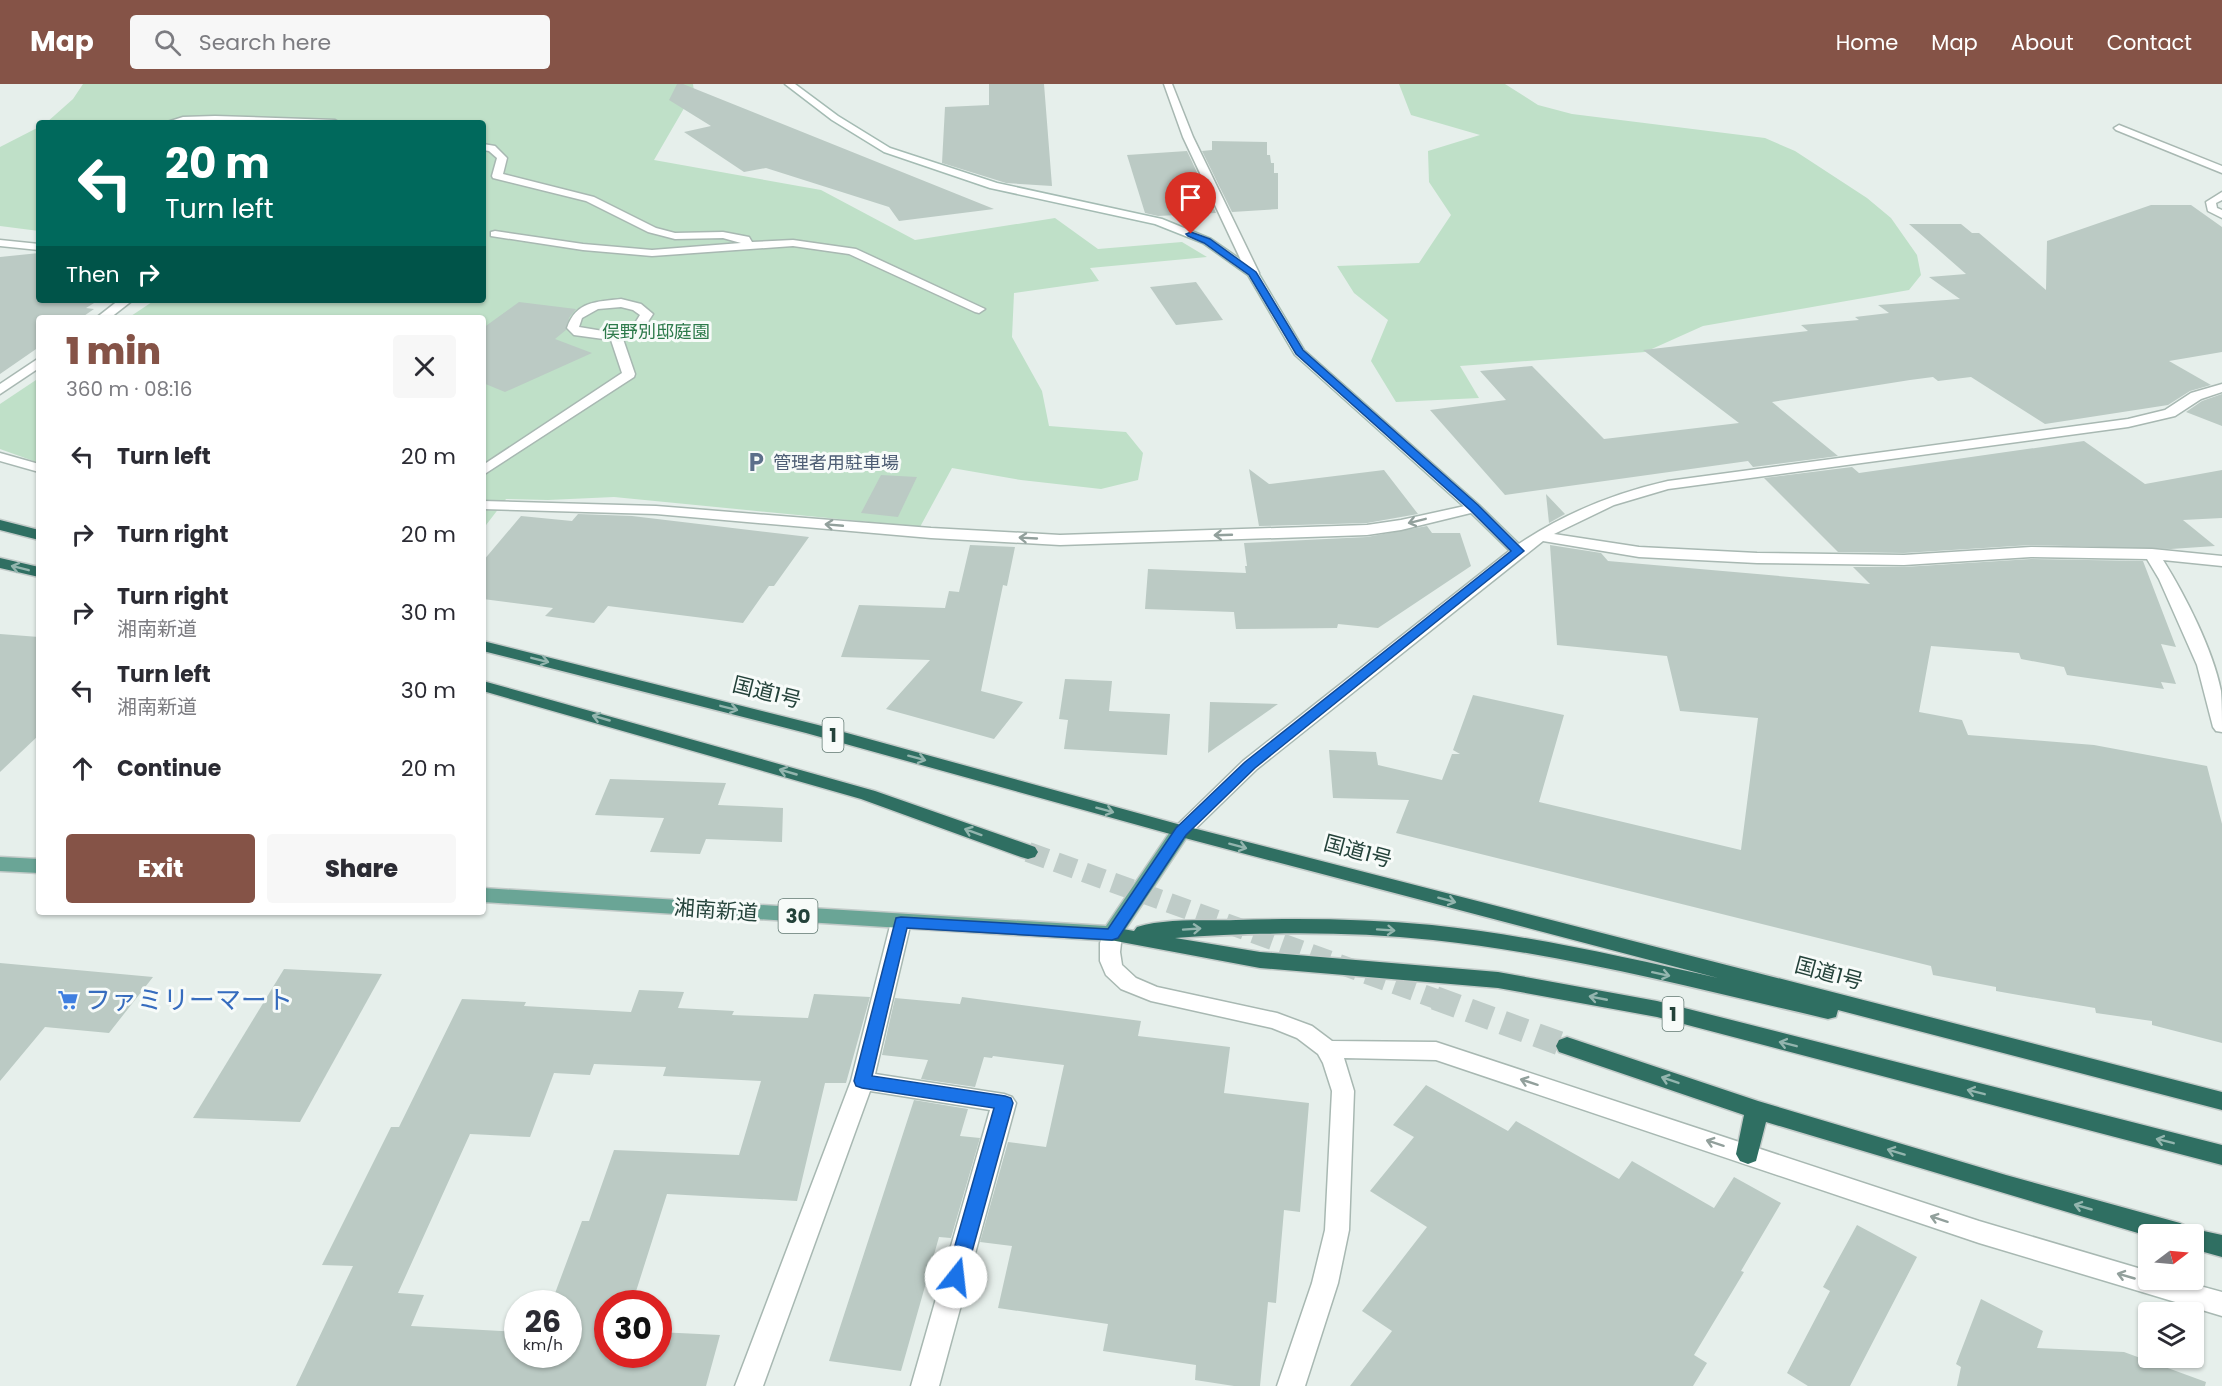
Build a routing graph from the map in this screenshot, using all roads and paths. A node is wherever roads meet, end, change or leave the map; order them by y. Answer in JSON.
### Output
{"nodes":[{"id":1,"x":789,"y":84,"type":"edge"},
{"id":2,"x":1168,"y":84,"type":"edge"},
{"id":3,"x":183,"y":120,"type":"edge"},
{"id":4,"x":263,"y":120,"type":"edge"},
{"id":5,"x":2119,"y":128,"type":"dead end"},
{"id":6,"x":486,"y":147,"type":"edge"},
{"id":7,"x":2222,"y":170,"type":"edge"},
{"id":8,"x":2222,"y":195,"type":"edge"},
{"id":9,"x":2222,"y":215,"type":"edge"},
{"id":10,"x":495,"y":234,"type":"dead end"},
{"id":11,"x":0,"y":243,"type":"edge"},
{"id":12,"x":748,"y":246,"type":"junction"},
{"id":13,"x":36,"y":247,"type":"edge"},
{"id":14,"x":1253,"y":273,"type":"junction"},
{"id":15,"x":123,"y":303,"type":"edge"},
{"id":16,"x":979,"y":309,"type":"dead end"},
{"id":17,"x":106,"y":315,"type":"edge"},
{"id":18,"x":616,"y":337,"type":"junction"},
{"id":19,"x":36,"y":364,"type":"edge"},
{"id":20,"x":2222,"y":388,"type":"edge"},
{"id":21,"x":0,"y":390,"type":"edge"},
{"id":22,"x":0,"y":457,"type":"edge"},
{"id":23,"x":36,"y":467,"type":"edge"},
{"id":24,"x":486,"y":469,"type":"edge"},
{"id":25,"x":486,"y":505,"type":"edge"},
{"id":26,"x":1474,"y":508,"type":"junction"},
{"id":27,"x":0,"y":525,"type":"edge"},
{"id":28,"x":36,"y":534,"type":"edge"},
{"id":29,"x":1538,"y":536,"type":"junction"},
{"id":30,"x":1518,"y":551,"type":"junction"},
{"id":31,"x":2152,"y":554,"type":"junction"},
{"id":32,"x":2222,"y":561,"type":"edge"},
{"id":33,"x":0,"y":563,"type":"edge"},
{"id":34,"x":36,"y":571,"type":"edge"},
{"id":35,"x":486,"y":647,"type":"edge"},
{"id":36,"x":486,"y":687,"type":"edge"},
{"id":37,"x":2222,"y":726,"type":"edge"},
{"id":38,"x":1181,"y":831,"type":"junction"},
{"id":39,"x":1028,"y":852,"type":"tunnel mouth"},
{"id":40,"x":0,"y":864,"type":"edge"},
{"id":41,"x":36,"y":866,"type":"edge"},
{"id":42,"x":486,"y":895,"type":"edge"},
{"id":43,"x":901,"y":922,"type":"junction"},
{"id":44,"x":1112,"y":934,"type":"junction"},
{"id":45,"x":1567,"y":1046,"type":"tunnel mouth"},
{"id":46,"x":1327,"y":1050,"type":"junction"},
{"id":47,"x":862,"y":1081,"type":"junction"},
{"id":48,"x":2152,"y":1083,"type":"junction"},
{"id":49,"x":2222,"y":1101,"type":"edge"},
{"id":50,"x":1757,"y":1110,"type":"junction"},
{"id":51,"x":1748,"y":1154,"type":"junction"},
{"id":52,"x":2222,"y":1155,"type":"edge"},
{"id":53,"x":2145,"y":1224,"type":"edge"},
{"id":54,"x":2204,"y":1241,"type":"edge"},
{"id":55,"x":2222,"y":1246,"type":"edge"},
{"id":56,"x":2222,"y":1304,"type":"edge"},
{"id":57,"x":749,"y":1386,"type":"edge"},
{"id":58,"x":925,"y":1386,"type":"edge"},
{"id":59,"x":1291,"y":1386,"type":"edge"}],
"edges":[{"from":1,"to":14,"type":"street"},
{"from":2,"to":14,"type":"street"},
{"from":3,"to":4,"type":"street"},
{"from":5,"to":7,"type":"street"},
{"from":6,"to":12,"type":"street"},
{"from":8,"to":9,"type":"street"},
{"from":10,"to":12,"type":"street"},
{"from":11,"to":13,"type":"street"},
{"from":12,"to":16,"type":"street"},
{"from":14,"to":26,"type":"street"},
{"from":15,"to":17,"type":"street"},
{"from":18,"to":18,"type":"street"},
{"from":18,"to":24,"type":"street"},
{"from":19,"to":21,"type":"street"},
{"from":20,"to":29,"type":"street"},
{"from":22,"to":23,"type":"street"},
{"from":26,"to":25,"type":"street","one_way":true},
{"from":26,"to":30,"type":"street"},
{"from":27,"to":28,"type":"highway"},
{"from":29,"to":30,"type":"street"},
{"from":29,"to":31,"type":"street"},
{"from":30,"to":38,"type":"street"},
{"from":31,"to":32,"type":"street"},
{"from":31,"to":37,"type":"street"},
{"from":34,"to":33,"type":"highway","one_way":true},
{"from":35,"to":38,"type":"highway","name":"国道1号","number":"1","one_way":true},
{"from":39,"to":36,"type":"highway","number":"1","one_way":true},
{"from":38,"to":44,"type":"main road"},
{"from":38,"to":48,"type":"highway","name":"国道1号","number":"1","one_way":true},
{"from":40,"to":41,"type":"main road"},
{"from":42,"to":43,"type":"main road","name":"湘南新道","number":"30"},
{"from":43,"to":44,"type":"main road","name":"湘南新道","number":"30"},
{"from":43,"to":47,"type":"street"},
{"from":44,"to":46,"type":"street"},
{"from":44,"to":48,"type":"highway","number":"1","one_way":true},
{"from":52,"to":44,"type":"highway","number":"1","one_way":true},
{"from":50,"to":45,"type":"highway","one_way":true},
{"from":51,"to":46,"type":"street","one_way":true},
{"from":46,"to":59,"type":"street"},
{"from":47,"to":57,"type":"street"},
{"from":47,"to":58,"type":"street"},
{"from":48,"to":49,"type":"highway","name":"国道1号","number":"1"},
{"from":50,"to":51,"type":"highway"},
{"from":53,"to":50,"type":"highway","one_way":true},
{"from":56,"to":51,"type":"street","one_way":true},
{"from":54,"to":55,"type":"highway"}]}
